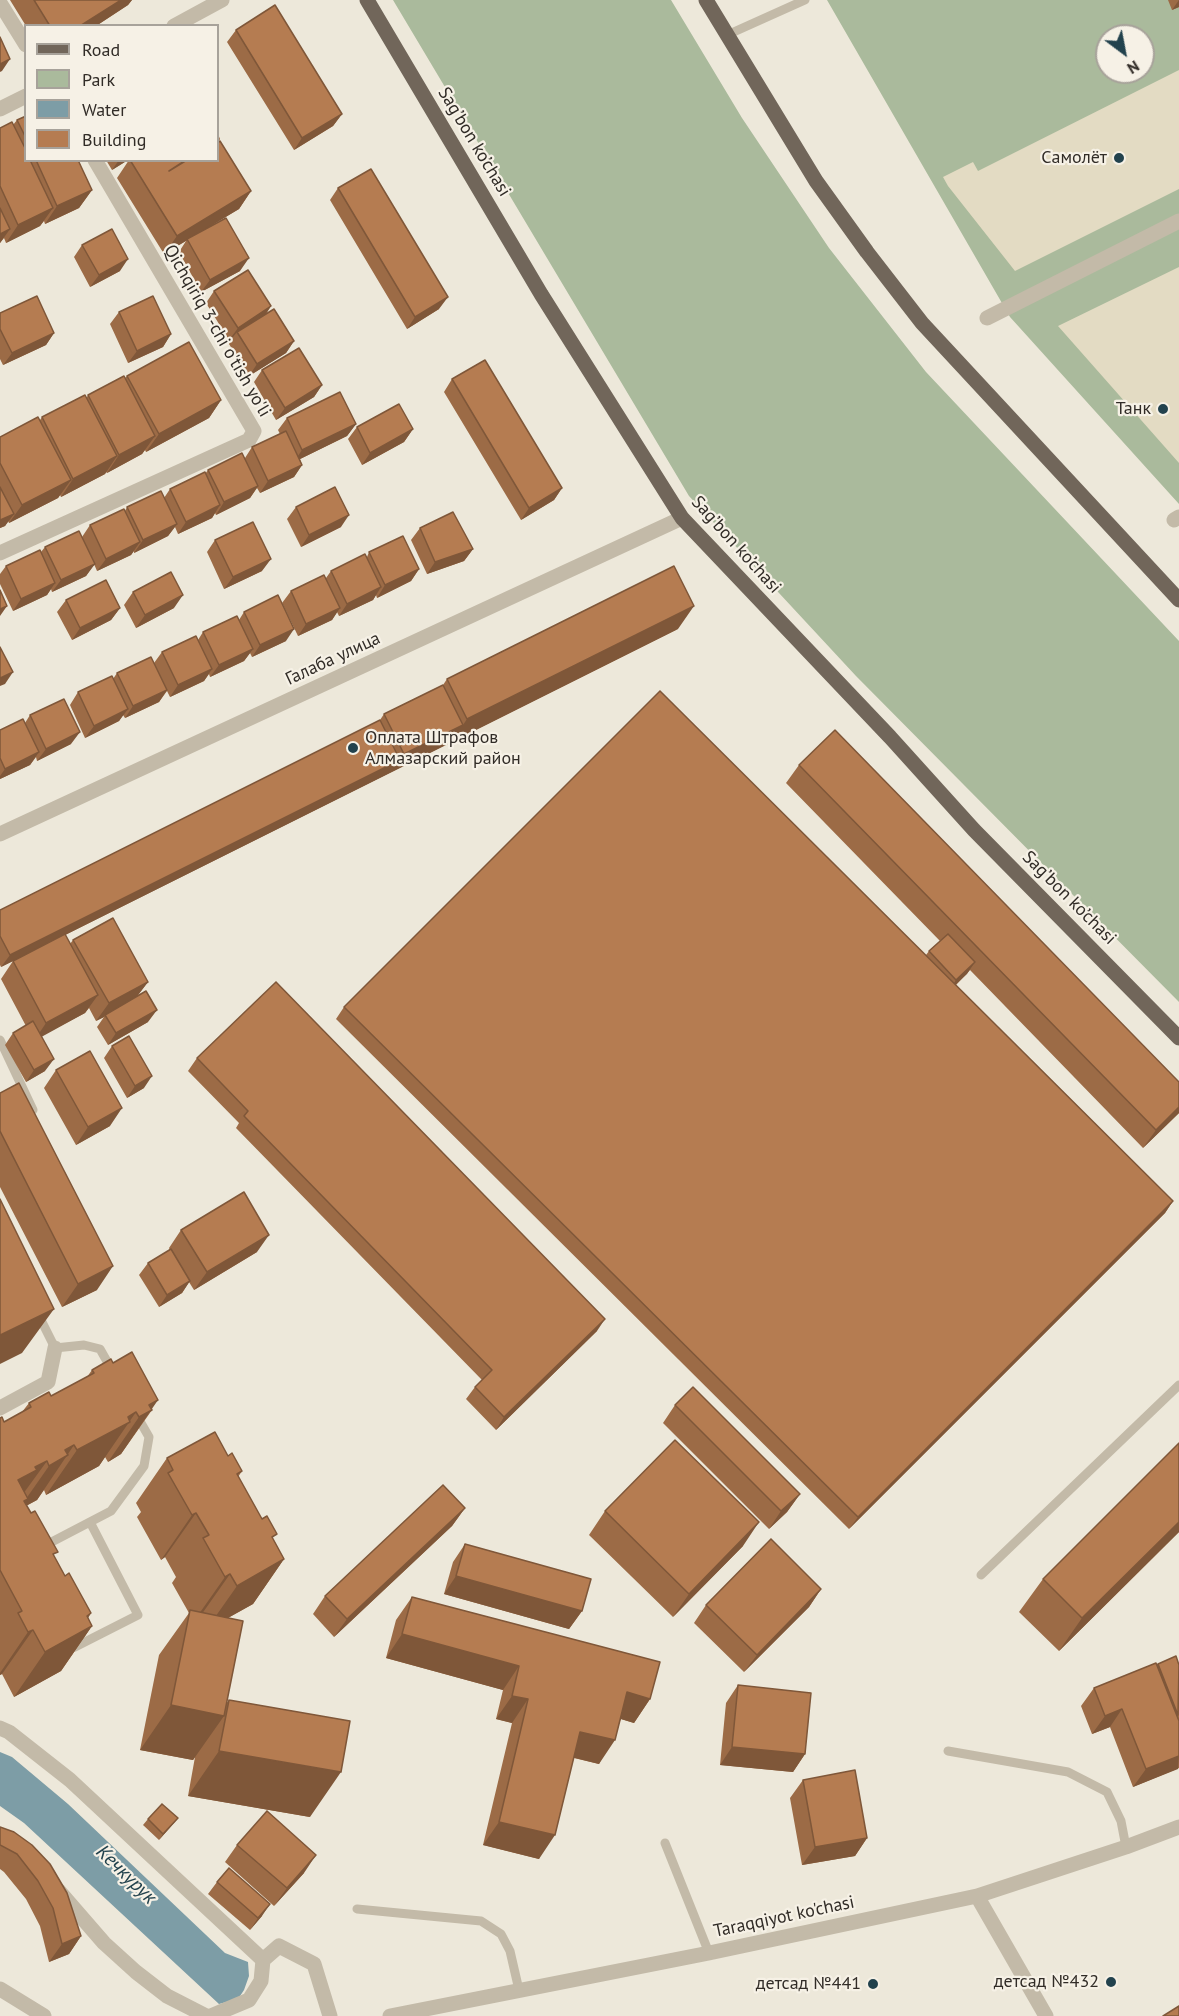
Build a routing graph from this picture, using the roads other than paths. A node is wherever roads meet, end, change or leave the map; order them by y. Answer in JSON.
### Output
{"nodes":[{"id":1,"x":222,"y":0,"type":"edge"},
{"id":2,"x":367,"y":0,"type":"edge"},
{"id":3,"x":706,"y":0,"type":"edge"},
{"id":4,"x":805,"y":0,"type":"edge"},
{"id":5,"x":0,"y":3,"type":"edge"},
{"id":6,"x":178,"y":24,"type":"edge"},
{"id":7,"x":727,"y":35,"type":"junction"},
{"id":8,"x":24,"y":42,"type":"edge"},
{"id":9,"x":24,"y":97,"type":"edge"},
{"id":10,"x":0,"y":109,"type":"edge"},
{"id":11,"x":96,"y":162,"type":"edge"},
{"id":12,"x":1179,"y":221,"type":"edge"},
{"id":13,"x":987,"y":318,"type":"dead end"},
{"id":14,"x":682,"y":518,"type":"junction"},
{"id":15,"x":0,"y":553,"type":"edge"},
{"id":16,"x":1179,"y":600,"type":"edge"},
{"id":17,"x":0,"y":834,"type":"edge"},
{"id":18,"x":1179,"y":1038,"type":"edge"},
{"id":19,"x":0,"y":1040,"type":"edge"},
{"id":20,"x":38,"y":1122,"type":"edge"},
{"id":21,"x":35,"y":1308,"type":"edge"},
{"id":22,"x":56,"y":1348,"type":"junction"},
{"id":23,"x":116,"y":1378,"type":"edge"},
{"id":24,"x":1179,"y":1385,"type":"edge"},
{"id":25,"x":0,"y":1408,"type":"edge"},
{"id":26,"x":132,"y":1408,"type":"edge"},
{"id":27,"x":90,"y":1522,"type":"junction"},
{"id":28,"x":33,"y":1552,"type":"edge"},
{"id":29,"x":981,"y":1575,"type":"dead end"},
{"id":30,"x":63,"y":1627,"type":"edge"},
{"id":31,"x":0,"y":1728,"type":"edge"},
{"id":32,"x":948,"y":1751,"type":"dead end"},
{"id":33,"x":1179,"y":1827,"type":"edge"},
{"id":34,"x":665,"y":1843,"type":"dead end"},
{"id":35,"x":1126,"y":1847,"type":"junction"},
{"id":36,"x":46,"y":1875,"type":"edge"},
{"id":37,"x":977,"y":1896,"type":"junction"},
{"id":38,"x":357,"y":1909,"type":"dead end"},
{"id":39,"x":709,"y":1953,"type":"junction"},
{"id":40,"x":263,"y":1960,"type":"junction"},
{"id":41,"x":0,"y":1989,"type":"edge"},
{"id":42,"x":519,"y":1990,"type":"junction"},
{"id":43,"x":40,"y":2015,"type":"edge"},
{"id":44,"x":206,"y":2016,"type":"edge"},
{"id":45,"x":211,"y":2016,"type":"edge"},
{"id":46,"x":330,"y":2016,"type":"edge"},
{"id":47,"x":390,"y":2016,"type":"edge"},
{"id":48,"x":1046,"y":2016,"type":"edge"}],
"edges":[{"from":1,"to":6,"type":"street"},
{"from":2,"to":14,"type":"main road","name":"Sag’bon ko’chasi"},
{"from":3,"to":7,"type":"main road"},
{"from":4,"to":7,"type":"lane"},
{"from":5,"to":8,"type":"street"},
{"from":7,"to":16,"type":"main road"},
{"from":9,"to":10,"type":"street"},
{"from":11,"to":15,"type":"street","name":"Qichqiriq 3-chi o'tish yo'li"},
{"from":12,"to":13,"type":"street"},
{"from":14,"to":17,"type":"street","name":"Галаба улица"},
{"from":14,"to":18,"type":"main road","name":"Sag’bon ko’chasi"},
{"from":19,"to":20,"type":"lane"},
{"from":21,"to":22,"type":"lane"},
{"from":22,"to":23,"type":"lane"},
{"from":22,"to":25,"type":"street"},
{"from":24,"to":29,"type":"lane"},
{"from":26,"to":27,"type":"lane"},
{"from":27,"to":28,"type":"lane"},
{"from":27,"to":30,"type":"lane"},
{"from":31,"to":40,"type":"street"},
{"from":32,"to":35,"type":"lane"},
{"from":33,"to":35,"type":"street","name":"Taraqqiyot ko'chasi"},
{"from":34,"to":39,"type":"lane"},
{"from":35,"to":37,"type":"street","name":"Taraqqiyot ko'chasi"},
{"from":36,"to":44,"type":"street"},
{"from":37,"to":39,"type":"street","name":"Taraqqiyot ko'chasi"},
{"from":37,"to":48,"type":"street"},
{"from":38,"to":42,"type":"lane"},
{"from":39,"to":42,"type":"street","name":"Taraqqiyot ko'chasi"},
{"from":40,"to":45,"type":"street"},
{"from":40,"to":46,"type":"street"},
{"from":41,"to":43,"type":"street"},
{"from":42,"to":47,"type":"street","name":"Taraqqiyot ko'chasi"}]}
